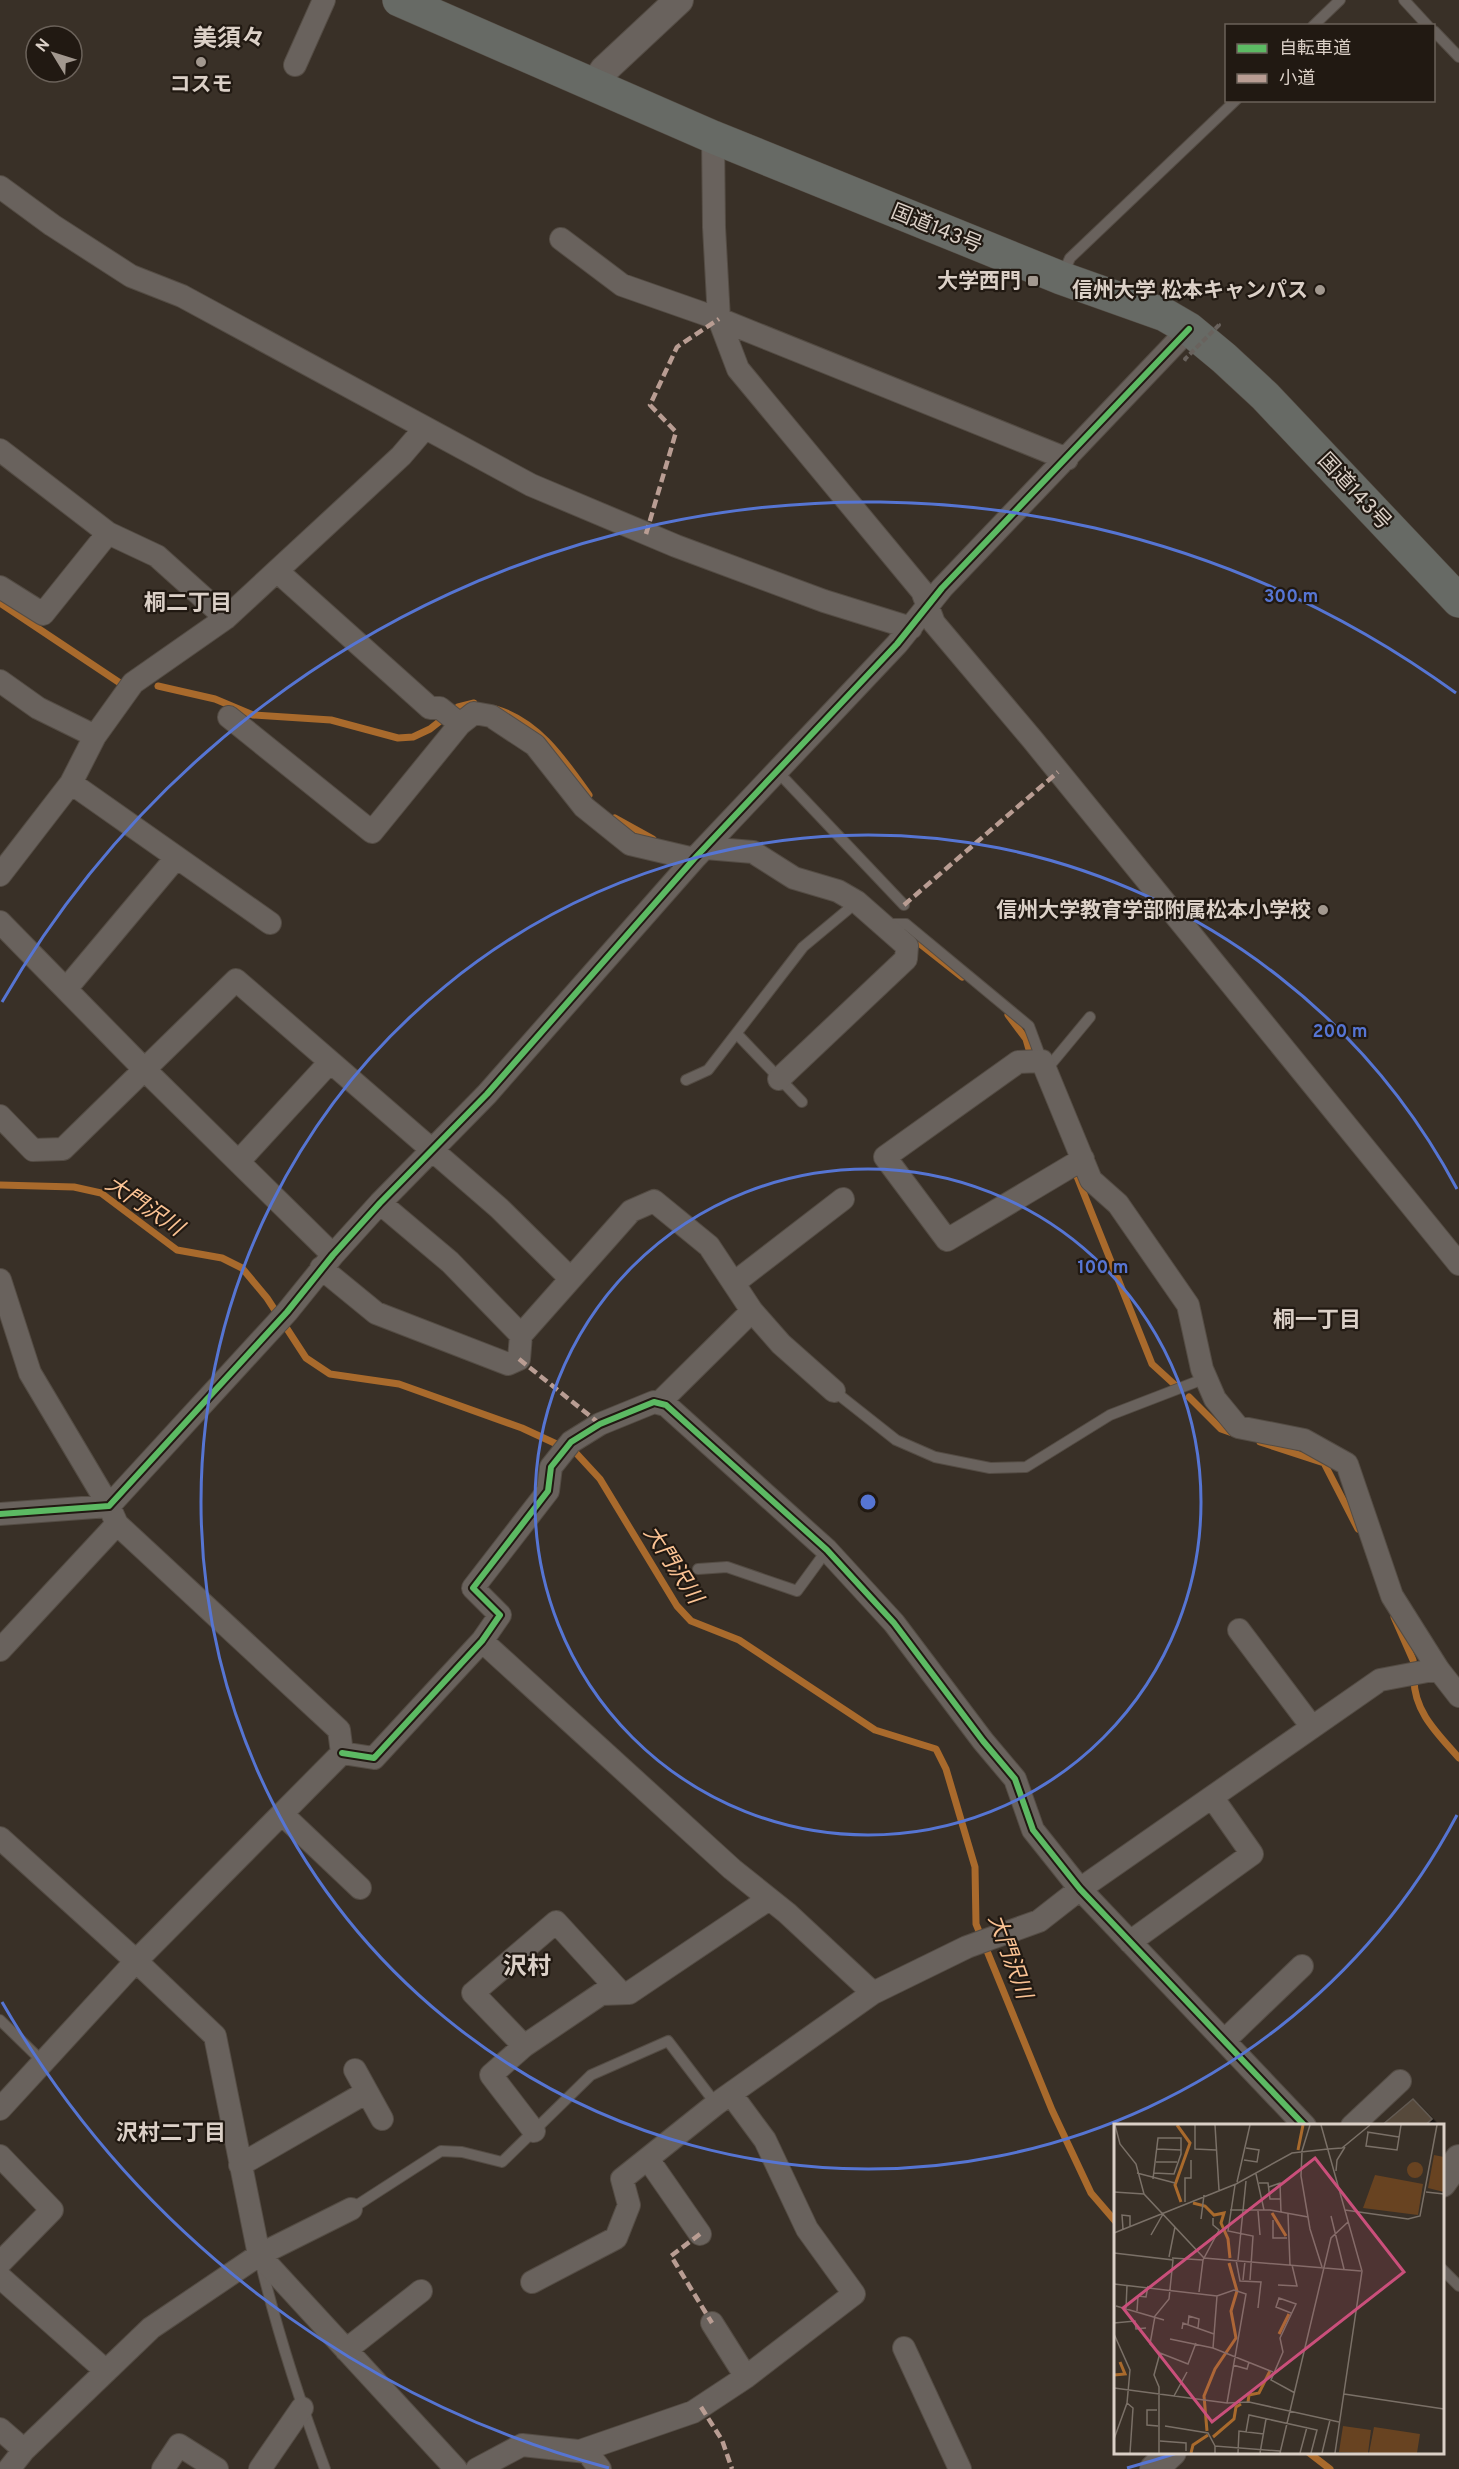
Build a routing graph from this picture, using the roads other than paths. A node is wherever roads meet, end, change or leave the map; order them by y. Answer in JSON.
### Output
{"nodes":[{"id":1,"x":324,"y":0,"type":"edge"},
{"id":2,"x":399,"y":0,"type":"edge"},
{"id":3,"x":679,"y":0,"type":"edge"},
{"id":4,"x":1340,"y":0,"type":"edge"},
{"id":5,"x":1404,"y":0,"type":"edge"},
{"id":6,"x":1315,"y":24,"type":"edge"},
{"id":7,"x":1426,"y":24,"type":"edge"},
{"id":8,"x":1435,"y":32,"type":"edge"},
{"id":9,"x":1459,"y":57,"type":"edge"},
{"id":10,"x":295,"y":65,"type":"dead end"},
{"id":11,"x":594,"y":85,"type":"junction"},
{"id":12,"x":1234,"y":102,"type":"edge"},
{"id":13,"x":713,"y":137,"type":"junction"},
{"id":14,"x":0,"y":187,"type":"edge"},
{"id":15,"x":561,"y":239,"type":"dead end"},
{"id":16,"x":1061,"y":278,"type":"junction"},
{"id":17,"x":719,"y":319,"type":"junction"},
{"id":18,"x":1197,"y":337,"type":"junction"},
{"id":19,"x":425,"y":428,"type":"junction"},
{"id":20,"x":0,"y":450,"type":"edge"},
{"id":21,"x":1067,"y":459,"type":"junction"},
{"id":22,"x":108,"y":533,"type":"junction"},
{"id":23,"x":277,"y":571,"type":"junction"},
{"id":24,"x":0,"y":587,"type":"edge"},
{"id":25,"x":1459,"y":601,"type":"edge"},
{"id":26,"x":927,"y":608,"type":"junction"},
{"id":27,"x":226,"y":618,"type":"junction"},
{"id":28,"x":911,"y":628,"type":"junction"},
{"id":29,"x":0,"y":681,"type":"edge"},
{"id":30,"x":229,"y":717,"type":"dead end"},
{"id":31,"x":452,"y":718,"type":"junction"},
{"id":32,"x":95,"y":736,"type":"junction"},
{"id":33,"x":777,"y":771,"type":"junction"},
{"id":34,"x":70,"y":783,"type":"junction"},
{"id":35,"x":700,"y":854,"type":"junction"},
{"id":36,"x":176,"y":858,"type":"junction"},
{"id":37,"x":0,"y":875,"type":"edge"},
{"id":38,"x":857,"y":903,"type":"junction"},
{"id":39,"x":904,"y":905,"type":"dead end"},
{"id":40,"x":0,"y":921,"type":"edge"},
{"id":41,"x":270,"y":923,"type":"dead end"},
{"id":42,"x":882,"y":924,"type":"junction"},
{"id":43,"x":66,"y":989,"type":"junction"},
{"id":44,"x":1090,"y":1017,"type":"dead end"},
{"id":45,"x":737,"y":1034,"type":"junction"},
{"id":46,"x":330,"y":1062,"type":"junction"},
{"id":47,"x":1044,"y":1065,"type":"junction"},
{"id":48,"x":145,"y":1070,"type":"junction"},
{"id":49,"x":779,"y":1079,"type":"junction"},
{"id":50,"x":686,"y":1080,"type":"dead end"},
{"id":51,"x":802,"y":1102,"type":"dead end"},
{"id":52,"x":0,"y":1116,"type":"edge"},
{"id":53,"x":430,"y":1149,"type":"junction"},
{"id":54,"x":1083,"y":1159,"type":"junction"},
{"id":55,"x":239,"y":1161,"type":"junction"},
{"id":56,"x":843,"y":1199,"type":"dead end"},
{"id":57,"x":380,"y":1203,"type":"junction"},
{"id":58,"x":327,"y":1262,"type":"junction"},
{"id":59,"x":1459,"y":1264,"type":"edge"},
{"id":60,"x":570,"y":1278,"type":"junction"},
{"id":61,"x":0,"y":1281,"type":"edge"},
{"id":62,"x":734,"y":1283,"type":"junction"},
{"id":63,"x":752,"y":1311,"type":"junction"},
{"id":64,"x":521,"y":1335,"type":"junction"},
{"id":65,"x":1206,"y":1378,"type":"junction"},
{"id":66,"x":834,"y":1391,"type":"joint"},
{"id":67,"x":659,"y":1403,"type":"junction"},
{"id":68,"x":0,"y":1514,"type":"edge"},
{"id":69,"x":113,"y":1515,"type":"junction"},
{"id":70,"x":827,"y":1550,"type":"junction"},
{"id":71,"x":698,"y":1569,"type":"dead end"},
{"id":72,"x":1239,"y":1630,"type":"dead end"},
{"id":73,"x":482,"y":1641,"type":"junction"},
{"id":74,"x":0,"y":1650,"type":"edge"},
{"id":75,"x":1438,"y":1669,"type":"junction"},
{"id":76,"x":1459,"y":1696,"type":"edge"},
{"id":77,"x":1312,"y":1727,"type":"junction"},
{"id":78,"x":342,"y":1753,"type":"junction"},
{"id":79,"x":1212,"y":1797,"type":"junction"},
{"id":80,"x":282,"y":1814,"type":"junction"},
{"id":81,"x":0,"y":1838,"type":"edge"},
{"id":82,"x":360,"y":1888,"type":"dead end"},
{"id":83,"x":1080,"y":1889,"type":"junction"},
{"id":84,"x":770,"y":1899,"type":"junction"},
{"id":85,"x":1130,"y":1942,"type":"junction"},
{"id":86,"x":136,"y":1961,"type":"junction"},
{"id":87,"x":1302,"y":1966,"type":"dead end"},
{"id":88,"x":621,"y":1993,"type":"junction"},
{"id":89,"x":873,"y":1993,"type":"junction"},
{"id":90,"x":0,"y":2020,"type":"edge"},
{"id":91,"x":1224,"y":2041,"type":"junction"},
{"id":92,"x":524,"y":2046,"type":"junction"},
{"id":93,"x":43,"y":2062,"type":"junction"},
{"id":94,"x":355,"y":2070,"type":"dead end"},
{"id":95,"x":1400,"y":2081,"type":"dead end"},
{"id":96,"x":367,"y":2092,"type":"junction"},
{"id":97,"x":724,"y":2099,"type":"junction"},
{"id":98,"x":0,"y":2109,"type":"edge"},
{"id":99,"x":382,"y":2119,"type":"dead end"},
{"id":100,"x":1303,"y":2124,"type":"edge"},
{"id":101,"x":1354,"y":2124,"type":"edge"},
{"id":102,"x":534,"y":2131,"type":"junction"},
{"id":103,"x":0,"y":2156,"type":"edge"},
{"id":104,"x":648,"y":2159,"type":"junction"},
{"id":105,"x":1459,"y":2159,"type":"edge"},
{"id":106,"x":240,"y":2165,"type":"junction"},
{"id":107,"x":1444,"y":2182,"type":"edge"},
{"id":108,"x":351,"y":2209,"type":"joint"},
{"id":109,"x":700,"y":2235,"type":"dead end"},
{"id":110,"x":259,"y":2255,"type":"junction"},
{"id":111,"x":0,"y":2263,"type":"edge"},
{"id":112,"x":1444,"y":2270,"type":"edge"},
{"id":113,"x":0,"y":2277,"type":"edge"},
{"id":114,"x":532,"y":2282,"type":"dead end"},
{"id":115,"x":1459,"y":2286,"type":"edge"},
{"id":116,"x":421,"y":2291,"type":"dead end"},
{"id":117,"x":712,"y":2324,"type":"dead end"},
{"id":118,"x":904,"y":2348,"type":"dead end"},
{"id":119,"x":346,"y":2350,"type":"junction"},
{"id":120,"x":106,"y":2371,"type":"junction"},
{"id":121,"x":746,"y":2377,"type":"junction"},
{"id":122,"x":302,"y":2408,"type":"junction"},
{"id":123,"x":0,"y":2429,"type":"edge"},
{"id":124,"x":24,"y":2450,"type":"junction"},
{"id":125,"x":580,"y":2451,"type":"junction"},
{"id":126,"x":1170,"y":2454,"type":"edge"},
{"id":127,"x":9,"y":2469,"type":"edge"},
{"id":128,"x":163,"y":2469,"type":"edge"},
{"id":129,"x":217,"y":2469,"type":"edge"},
{"id":130,"x":260,"y":2469,"type":"edge"},
{"id":131,"x":325,"y":2469,"type":"edge"},
{"id":132,"x":456,"y":2469,"type":"edge"},
{"id":133,"x":477,"y":2469,"type":"edge"},
{"id":134,"x":600,"y":2469,"type":"edge"},
{"id":135,"x":960,"y":2469,"type":"edge"},
{"id":136,"x":1154,"y":2469,"type":"edge"}],
"edges":[{"from":1,"to":10,"type":"street"},
{"from":2,"to":11,"type":"highway","name":"国道143号"},
{"from":3,"to":11,"type":"street"},
{"from":4,"to":6,"type":"lane"},
{"from":5,"to":7,"type":"lane"},
{"from":8,"to":9,"type":"lane"},
{"from":11,"to":13,"type":"highway","name":"国道143号"},
{"from":12,"to":16,"type":"lane"},
{"from":13,"to":16,"type":"highway","name":"国道143号"},
{"from":13,"to":17,"type":"street"},
{"from":14,"to":19,"type":"street"},
{"from":15,"to":17,"type":"street"},
{"from":16,"to":18,"type":"highway","name":"国道143号"},
{"from":17,"to":21,"type":"street"},
{"from":17,"to":26,"type":"street"},
{"from":18,"to":21,"type":"street"},
{"from":18,"to":25,"type":"highway","name":"国道143号"},
{"from":19,"to":23,"type":"street"},
{"from":19,"to":28,"type":"street"},
{"from":20,"to":22,"type":"street"},
{"from":21,"to":26,"type":"street"},
{"from":22,"to":24,"type":"street"},
{"from":22,"to":27,"type":"street"},
{"from":23,"to":27,"type":"street"},
{"from":23,"to":31,"type":"street"},
{"from":26,"to":28,"type":"street"},
{"from":26,"to":59,"type":"street"},
{"from":27,"to":32,"type":"street"},
{"from":28,"to":33,"type":"street"},
{"from":29,"to":32,"type":"street"},
{"from":30,"to":31,"type":"street"},
{"from":31,"to":35,"type":"street"},
{"from":32,"to":34,"type":"street"},
{"from":33,"to":35,"type":"street"},
{"from":33,"to":39,"type":"lane"},
{"from":34,"to":36,"type":"street"},
{"from":34,"to":37,"type":"street"},
{"from":35,"to":38,"type":"street"},
{"from":35,"to":53,"type":"street"},
{"from":36,"to":41,"type":"street"},
{"from":36,"to":43,"type":"street"},
{"from":38,"to":42,"type":"street"},
{"from":38,"to":45,"type":"lane"},
{"from":40,"to":43,"type":"street"},
{"from":42,"to":47,"type":"lane"},
{"from":42,"to":49,"type":"street"},
{"from":43,"to":48,"type":"street"},
{"from":44,"to":47,"type":"lane"},
{"from":45,"to":49,"type":"lane"},
{"from":45,"to":50,"type":"lane"},
{"from":46,"to":48,"type":"street"},
{"from":46,"to":53,"type":"street"},
{"from":46,"to":55,"type":"street"},
{"from":47,"to":54,"type":"street"},
{"from":47,"to":54,"type":"street"},
{"from":48,"to":52,"type":"street"},
{"from":48,"to":55,"type":"street"},
{"from":49,"to":51,"type":"lane"},
{"from":53,"to":57,"type":"street"},
{"from":53,"to":60,"type":"street"},
{"from":54,"to":65,"type":"street"},
{"from":55,"to":58,"type":"street"},
{"from":56,"to":62,"type":"street"},
{"from":57,"to":58,"type":"street"},
{"from":57,"to":64,"type":"street"},
{"from":58,"to":64,"type":"street"},
{"from":58,"to":69,"type":"street"},
{"from":60,"to":62,"type":"street"},
{"from":60,"to":64,"type":"street"},
{"from":61,"to":69,"type":"street"},
{"from":62,"to":63,"type":"street"},
{"from":63,"to":66,"type":"street"},
{"from":63,"to":67,"type":"street"},
{"from":65,"to":66,"type":"lane"},
{"from":65,"to":75,"type":"street"},
{"from":67,"to":70,"type":"street"},
{"from":67,"to":73,"type":"street"},
{"from":68,"to":69,"type":"street"},
{"from":69,"to":74,"type":"street"},
{"from":69,"to":78,"type":"street"},
{"from":70,"to":71,"type":"lane"},
{"from":70,"to":83,"type":"street"},
{"from":72,"to":77,"type":"street"},
{"from":73,"to":78,"type":"street"},
{"from":73,"to":84,"type":"street"},
{"from":75,"to":76,"type":"street"},
{"from":75,"to":77,"type":"street"},
{"from":77,"to":79,"type":"street"},
{"from":78,"to":80,"type":"street"},
{"from":79,"to":83,"type":"street"},
{"from":79,"to":85,"type":"street"},
{"from":80,"to":82,"type":"street"},
{"from":80,"to":86,"type":"street"},
{"from":81,"to":86,"type":"street"},
{"from":83,"to":85,"type":"street"},
{"from":83,"to":89,"type":"street"},
{"from":84,"to":88,"type":"street"},
{"from":84,"to":89,"type":"street"},
{"from":85,"to":91,"type":"street"},
{"from":86,"to":93,"type":"street"},
{"from":86,"to":106,"type":"street"},
{"from":87,"to":91,"type":"street"},
{"from":88,"to":92,"type":"street"},
{"from":88,"to":92,"type":"street"},
{"from":89,"to":97,"type":"street"},
{"from":90,"to":93,"type":"lane"},
{"from":91,"to":100,"type":"street"},
{"from":92,"to":102,"type":"street"},
{"from":93,"to":98,"type":"street"},
{"from":94,"to":96,"type":"street"},
{"from":95,"to":101,"type":"street"},
{"from":96,"to":99,"type":"street"},
{"from":96,"to":106,"type":"street"},
{"from":97,"to":102,"type":"lane"},
{"from":97,"to":104,"type":"street"},
{"from":97,"to":121,"type":"street"},
{"from":102,"to":108,"type":"lane"},
{"from":103,"to":111,"type":"street"},
{"from":104,"to":109,"type":"street"},
{"from":104,"to":114,"type":"street"},
{"from":105,"to":107,"type":"street"},
{"from":106,"to":110,"type":"street"},
{"from":108,"to":110,"type":"street"},
{"from":110,"to":119,"type":"street"},
{"from":110,"to":120,"type":"street"},
{"from":110,"to":122,"type":"lane"},
{"from":112,"to":115,"type":"lane"},
{"from":113,"to":120,"type":"street"},
{"from":116,"to":119,"type":"street"},
{"from":117,"to":121,"type":"street"},
{"from":118,"to":135,"type":"street"},
{"from":119,"to":132,"type":"street"},
{"from":120,"to":124,"type":"street"},
{"from":121,"to":125,"type":"street"},
{"from":122,"to":130,"type":"street"},
{"from":122,"to":131,"type":"lane"},
{"from":123,"to":124,"type":"street"},
{"from":124,"to":127,"type":"street"},
{"from":125,"to":133,"type":"street"},
{"from":125,"to":134,"type":"street"},
{"from":126,"to":136,"type":"street"},
{"from":128,"to":129,"type":"street"}]}
